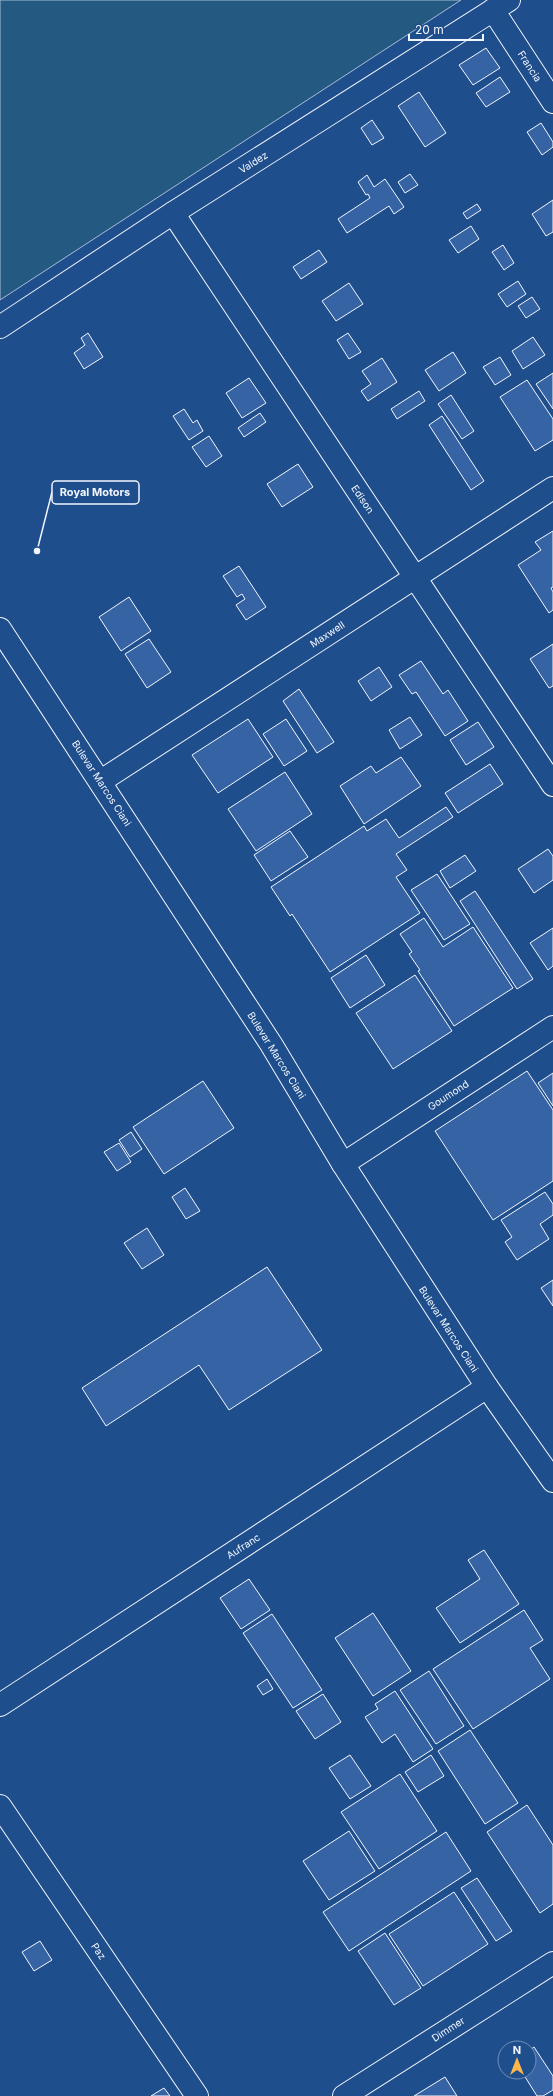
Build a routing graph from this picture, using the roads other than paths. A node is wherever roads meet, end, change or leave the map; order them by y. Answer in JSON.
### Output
{"nodes":[{"id":1,"x":501,"y":5,"type":"edge"},
{"id":2,"x":553,"y":102,"type":"edge"},
{"id":3,"x":173,"y":213,"type":"junction"},
{"id":4,"x":0,"y":327,"type":"edge"},
{"id":5,"x":553,"y":488,"type":"edge"},
{"id":6,"x":414,"y":578,"type":"junction"},
{"id":7,"x":0,"y":629,"type":"edge"},
{"id":8,"x":101,"y":781,"type":"junction"},
{"id":9,"x":553,"y":785,"type":"edge"},
{"id":10,"x":553,"y":1027,"type":"edge"},
{"id":11,"x":343,"y":1164,"type":"junction"},
{"id":12,"x":487,"y":1387,"type":"junction"},
{"id":13,"x":553,"y":1481,"type":"edge"},
{"id":14,"x":0,"y":1705,"type":"edge"},
{"id":15,"x":0,"y":1806,"type":"edge"},
{"id":16,"x":553,"y":1963,"type":"edge"},
{"id":17,"x":197,"y":2096,"type":"edge"},
{"id":18,"x":344,"y":2096,"type":"edge"}],
"edges":[{"from":1,"to":2,"type":"main road","name":"Francia"},
{"from":1,"to":3,"type":"main road","name":"Valdez"},
{"from":3,"to":4,"type":"main road","name":"Valdez"},
{"from":3,"to":6,"type":"main road","name":"Edison"},
{"from":5,"to":6,"type":"main road","name":"Maxwell"},
{"from":6,"to":8,"type":"main road","name":"Maxwell"},
{"from":6,"to":9,"type":"main road","name":"Edison"},
{"from":7,"to":8,"type":"main road","name":"Bulevar Marcos Ciani"},
{"from":8,"to":11,"type":"main road","name":"Bulevar Marcos Ciani"},
{"from":10,"to":11,"type":"main road","name":"Goumond"},
{"from":11,"to":12,"type":"main road","name":"Bulevar Marcos Ciani"},
{"from":12,"to":13,"type":"main road","name":"Bulevar Marcos Ciani"},
{"from":12,"to":14,"type":"main road","name":"Aufranc"},
{"from":15,"to":17,"type":"main road","name":"Paz"},
{"from":16,"to":18,"type":"main road","name":"Dimmer"}]}
